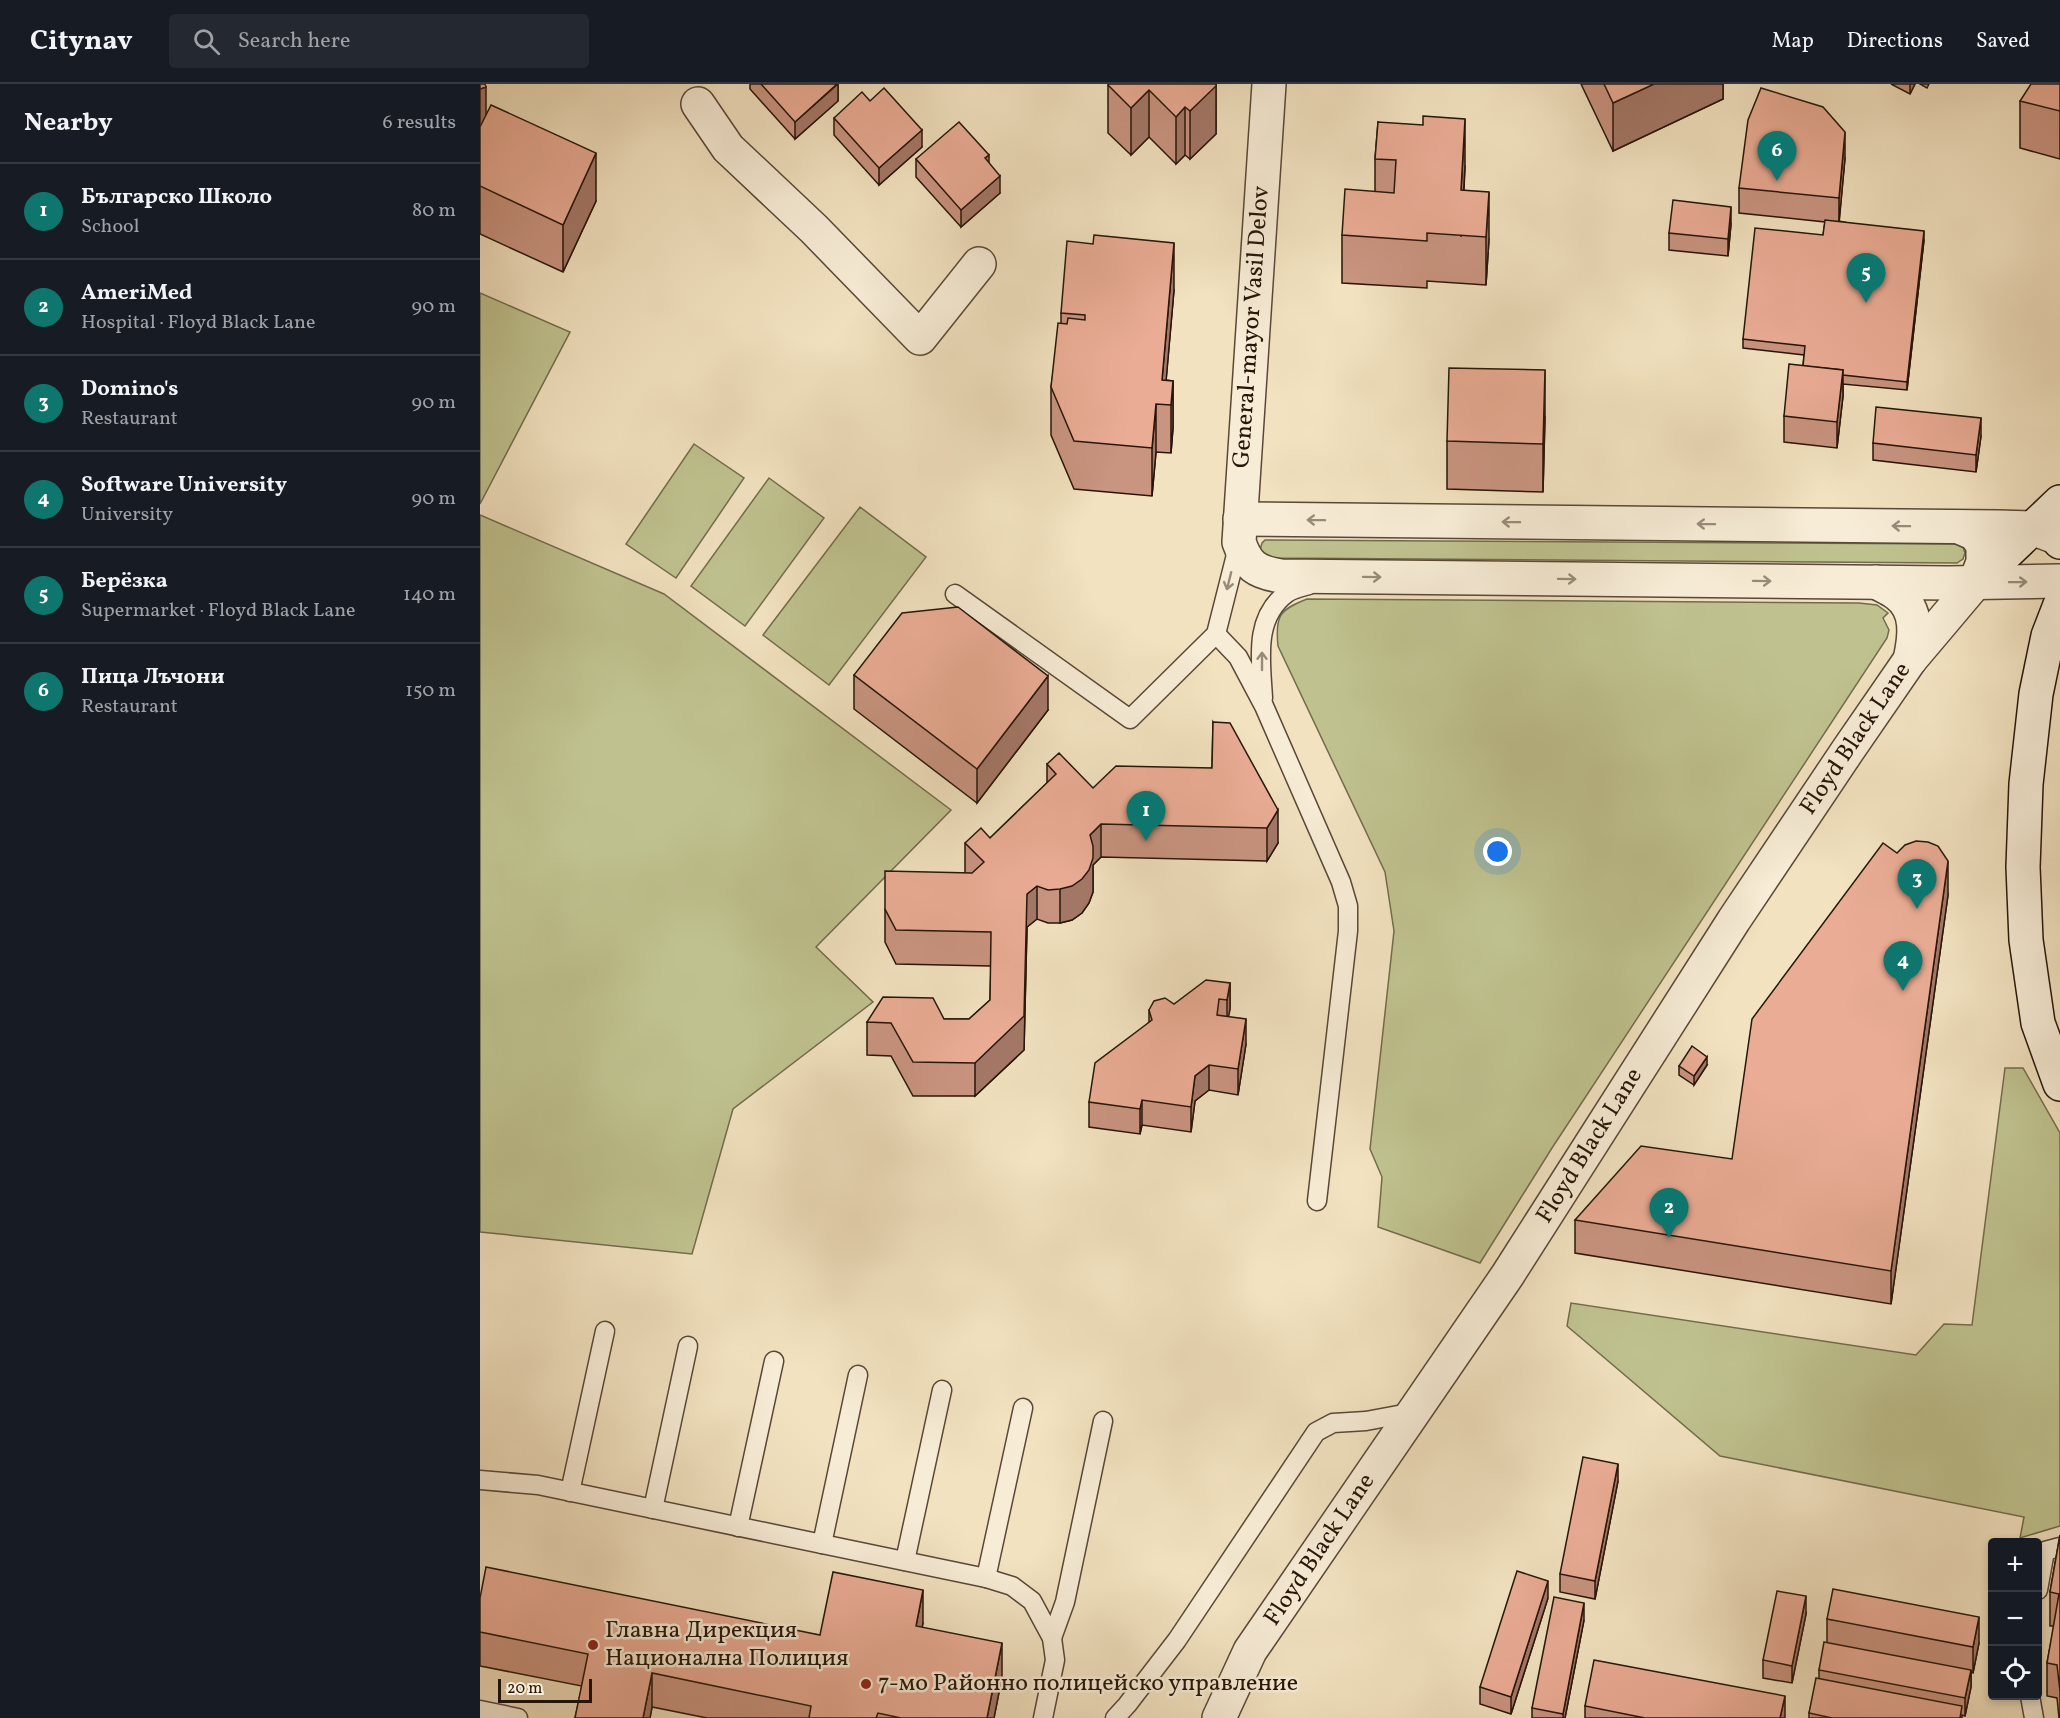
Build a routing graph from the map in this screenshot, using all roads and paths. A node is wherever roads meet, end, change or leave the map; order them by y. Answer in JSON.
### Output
{"nodes":[{"id":1,"x":1269,"y":84,"type":"edge"},
{"id":2,"x":698,"y":104,"type":"dead end"},
{"id":3,"x":979,"y":264,"type":"dead end"},
{"id":4,"x":2060,"y":502,"type":"edge"},
{"id":5,"x":1959,"y":527,"type":"junction"},
{"id":6,"x":2054,"y":533,"type":"edge"},
{"id":7,"x":1244,"y":542,"type":"junction"},
{"id":8,"x":1333,"y":577,"type":"junction"},
{"id":9,"x":2060,"y":581,"type":"edge"},
{"id":10,"x":1876,"y":582,"type":"junction"},
{"id":11,"x":1975,"y":583,"type":"junction"},
{"id":12,"x":955,"y":594,"type":"dead end"},
{"id":13,"x":2060,"y":605,"type":"edge"},
{"id":14,"x":1216,"y":634,"type":"junction"},
{"id":15,"x":1910,"y":660,"type":"junction"},
{"id":16,"x":1264,"y":706,"type":"junction"},
{"id":17,"x":2060,"y":1084,"type":"edge"},
{"id":18,"x":1317,"y":1201,"type":"dead end"},
{"id":19,"x":604,"y":1331,"type":"dead end"},
{"id":20,"x":688,"y":1346,"type":"dead end"},
{"id":21,"x":774,"y":1361,"type":"dead end"},
{"id":22,"x":858,"y":1375,"type":"dead end"},
{"id":23,"x":942,"y":1390,"type":"dead end"},
{"id":24,"x":1023,"y":1408,"type":"dead end"},
{"id":25,"x":1414,"y":1412,"type":"junction"},
{"id":26,"x":1103,"y":1421,"type":"dead end"},
{"id":27,"x":480,"y":1480,"type":"edge"},
{"id":28,"x":570,"y":1492,"type":"junction"},
{"id":29,"x":652,"y":1509,"type":"junction"},
{"id":30,"x":738,"y":1527,"type":"junction"},
{"id":31,"x":822,"y":1544,"type":"junction"},
{"id":32,"x":2060,"y":1547,"type":"edge"},
{"id":33,"x":905,"y":1561,"type":"junction"},
{"id":34,"x":2042,"y":1566,"type":"edge"},
{"id":35,"x":986,"y":1578,"type":"junction"},
{"id":36,"x":1052,"y":1638,"type":"junction"},
{"id":37,"x":2031,"y":1700,"type":"edge"},
{"id":38,"x":480,"y":1710,"type":"edge"},
{"id":39,"x":518,"y":1718,"type":"edge"},
{"id":40,"x":1043,"y":1718,"type":"edge"},
{"id":41,"x":1115,"y":1718,"type":"edge"},
{"id":42,"x":1219,"y":1718,"type":"edge"},
{"id":43,"x":2034,"y":1718,"type":"edge"}],
"edges":[{"from":1,"to":7,"type":"street","name":"General-mayor Vasil Delov"},
{"from":2,"to":3,"type":"street"},
{"from":4,"to":6,"type":"street","name":"Floyd Black Lane"},
{"from":5,"to":6,"type":"street"},
{"from":5,"to":7,"type":"street","one_way":true},
{"from":5,"to":11,"type":"street","name":"Floyd Black Lane"},
{"from":6,"to":11,"type":"street","name":"Floyd Black Lane"},
{"from":7,"to":8,"type":"street"},
{"from":7,"to":14,"type":"lane","one_way":true},
{"from":8,"to":10,"type":"street","one_way":true},
{"from":16,"to":8,"type":"lane","one_way":true},
{"from":11,"to":9,"type":"street","one_way":true},
{"from":10,"to":11,"type":"street"},
{"from":10,"to":15,"type":"street"},
{"from":11,"to":15,"type":"street","name":"Floyd Black Lane"},
{"from":12,"to":14,"type":"lane"},
{"from":13,"to":17,"type":"street"},
{"from":14,"to":16,"type":"lane"},
{"from":15,"to":25,"type":"street","name":"Floyd Black Lane"},
{"from":16,"to":18,"type":"lane"},
{"from":19,"to":28,"type":"lane"},
{"from":20,"to":29,"type":"lane"},
{"from":21,"to":30,"type":"lane"},
{"from":22,"to":31,"type":"lane"},
{"from":23,"to":33,"type":"lane"},
{"from":24,"to":35,"type":"lane"},
{"from":25,"to":41,"type":"lane"},
{"from":25,"to":42,"type":"street","name":"Floyd Black Lane"},
{"from":26,"to":36,"type":"lane"},
{"from":27,"to":28,"type":"lane"},
{"from":28,"to":29,"type":"lane"},
{"from":29,"to":30,"type":"lane"},
{"from":30,"to":31,"type":"lane"},
{"from":31,"to":33,"type":"lane"},
{"from":32,"to":34,"type":"lane"},
{"from":33,"to":35,"type":"lane"},
{"from":35,"to":36,"type":"lane"},
{"from":36,"to":40,"type":"lane"},
{"from":37,"to":43,"type":"lane"},
{"from":38,"to":39,"type":"lane"}]}
